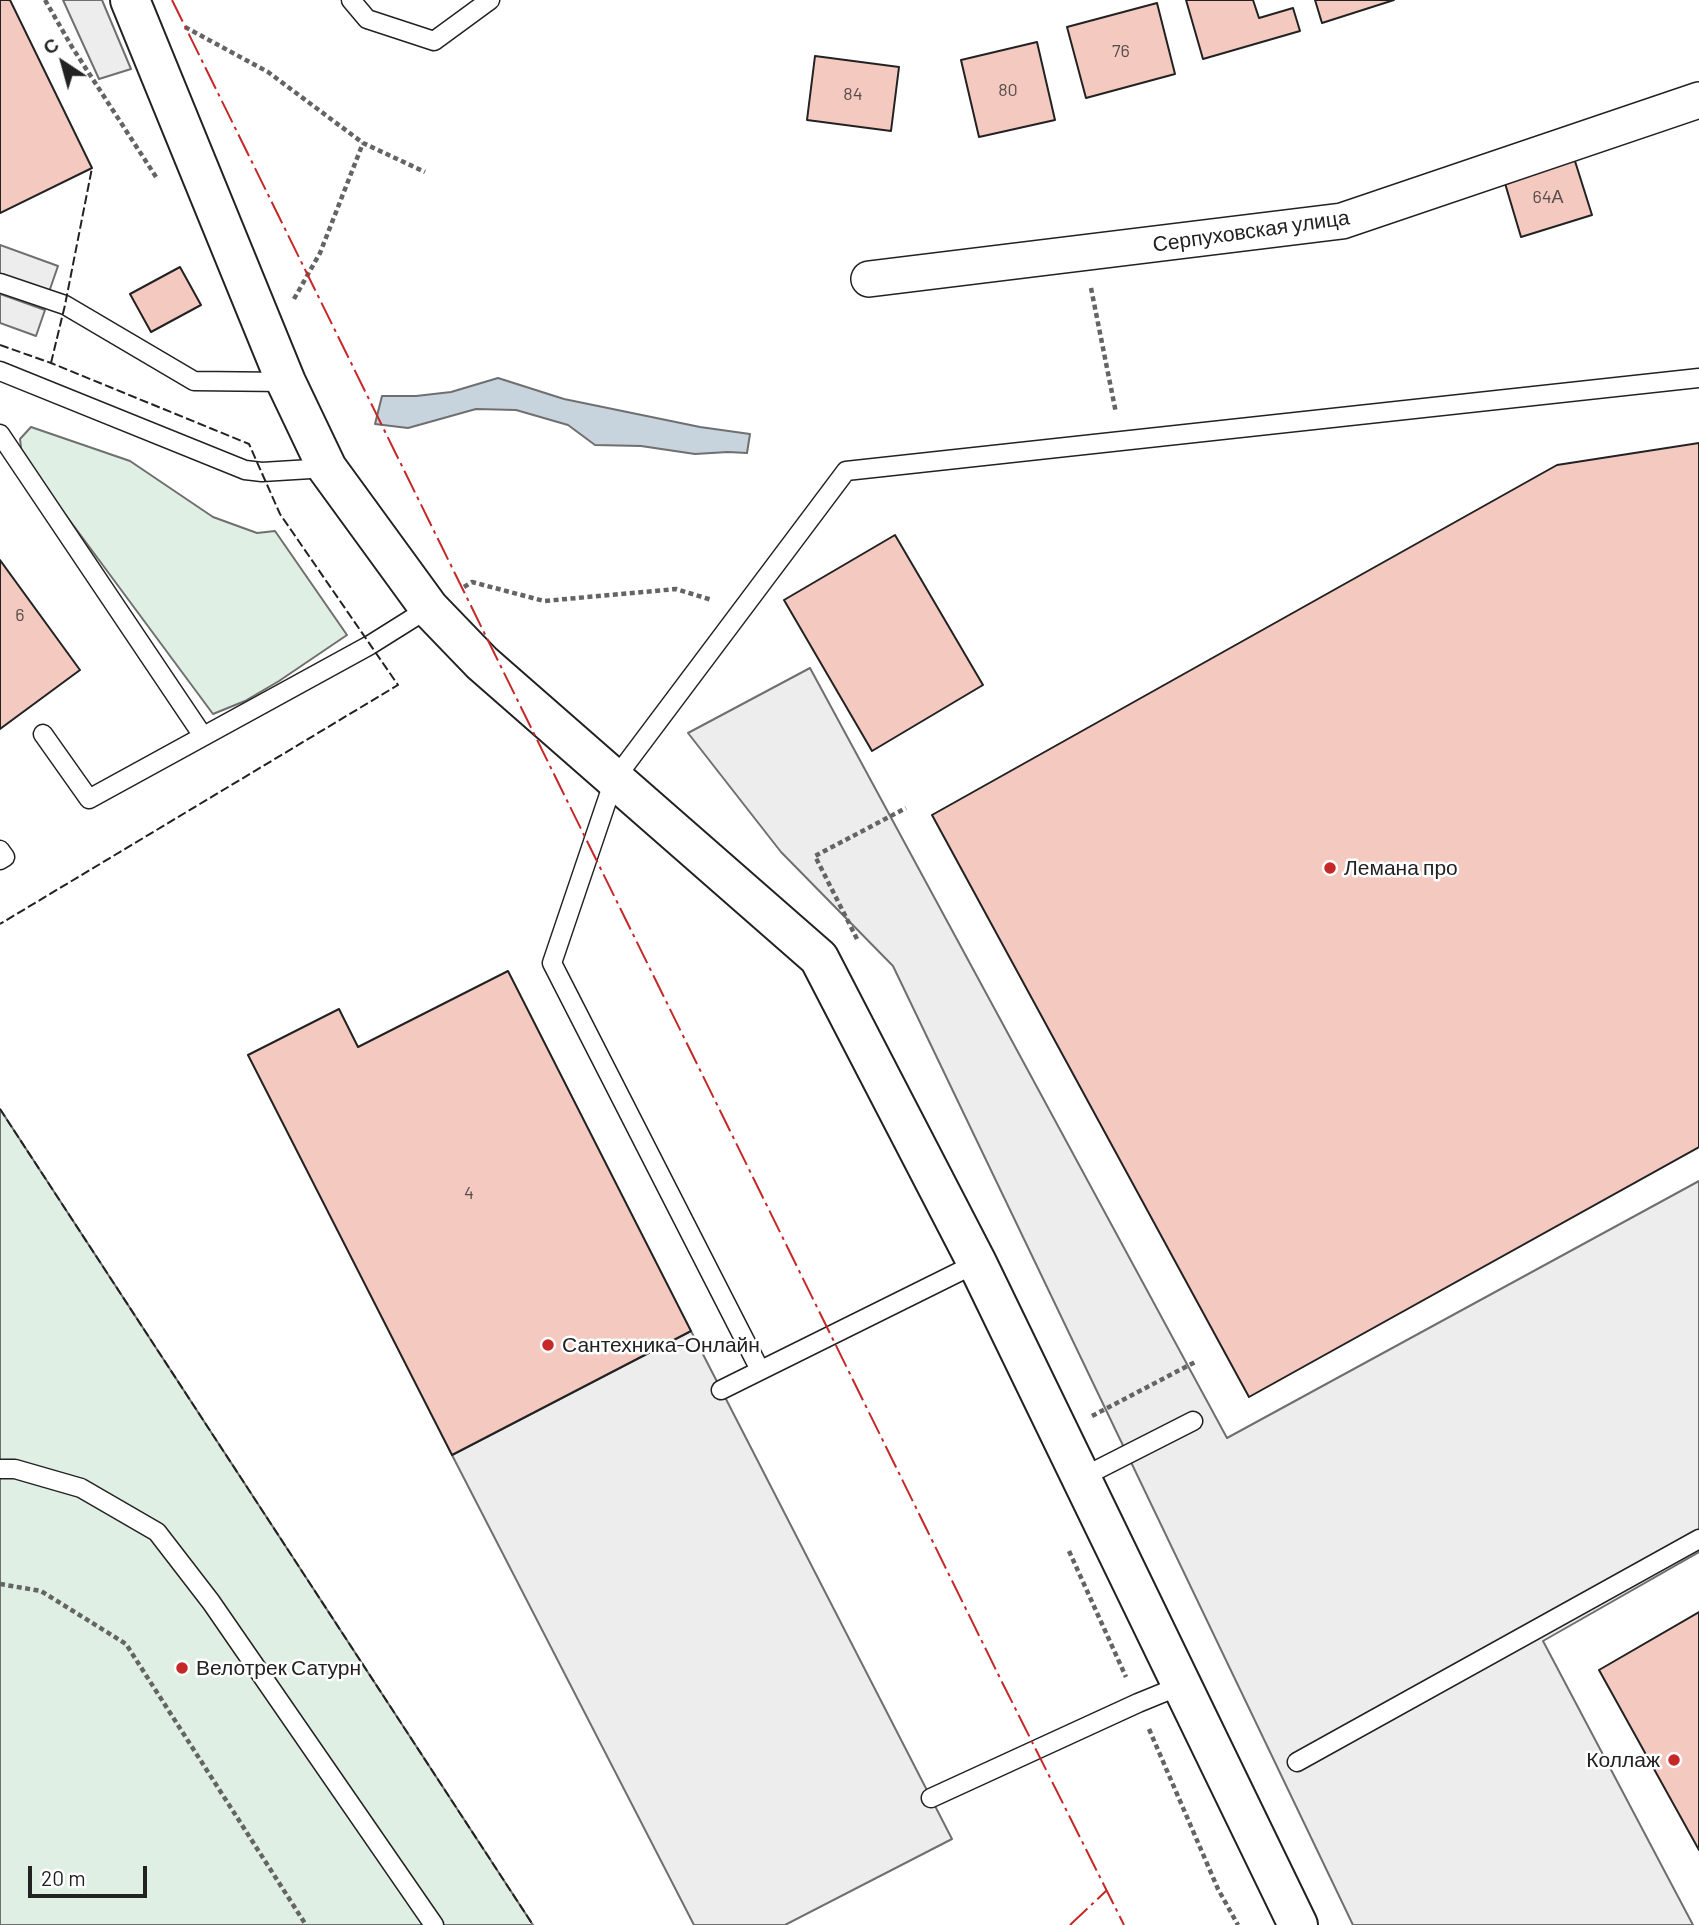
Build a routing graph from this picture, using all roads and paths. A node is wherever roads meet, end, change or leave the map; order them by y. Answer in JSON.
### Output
{"nodes":[{"id":1,"x":45,"y":0,"type":"edge"},
{"id":2,"x":130,"y":0,"type":"edge"},
{"id":3,"x":351,"y":0,"type":"edge"},
{"id":4,"x":489,"y":0,"type":"edge"},
{"id":5,"x":183,"y":26,"type":"dead end"},
{"id":6,"x":1699,"y":100,"type":"edge"},
{"id":7,"x":363,"y":143,"type":"junction"},
{"id":8,"x":425,"y":172,"type":"dead end"},
{"id":9,"x":161,"y":185,"type":"dead end"},
{"id":10,"x":1084,"y":253,"type":"junction"},
{"id":11,"x":869,"y":279,"type":"dead end"},
{"id":12,"x":0,"y":283,"type":"edge"},
{"id":13,"x":271,"y":343,"type":"junction"},
{"id":14,"x":0,"y":370,"type":"edge"},
{"id":15,"x":1699,"y":378,"type":"edge"},
{"id":16,"x":286,"y":382,"type":"junction"},
{"id":17,"x":0,"y":434,"type":"edge"},
{"id":18,"x":1121,"y":441,"type":"junction"},
{"id":19,"x":327,"y":468,"type":"junction"},
{"id":20,"x":429,"y":608,"type":"junction"},
{"id":21,"x":743,"y":609,"type":"junction"},
{"id":22,"x":43,"y":734,"type":"dead end"},
{"id":23,"x":203,"y":736,"type":"junction"},
{"id":24,"x":614,"y":780,"type":"junction"},
{"id":25,"x":0,"y":850,"type":"edge"},
{"id":26,"x":0,"y":860,"type":"edge"},
{"id":27,"x":977,"y":1263,"type":"junction"},
{"id":28,"x":1197,"y":1361,"type":"dead end"},
{"id":29,"x":760,"y":1370,"type":"junction"},
{"id":30,"x":721,"y":1390,"type":"dead end"},
{"id":31,"x":1193,"y":1421,"type":"dead end"},
{"id":32,"x":1059,"y":1433,"type":"junction"},
{"id":33,"x":0,"y":1469,"type":"edge"},
{"id":34,"x":1081,"y":1478,"type":"junction"},
{"id":35,"x":1699,"y":1539,"type":"edge"},
{"id":36,"x":0,"y":1584,"type":"edge"},
{"id":37,"x":1182,"y":1685,"type":"junction"},
{"id":38,"x":1297,"y":1762,"type":"dead end"},
{"id":39,"x":931,"y":1798,"type":"dead end"},
{"id":40,"x":306,"y":1925,"type":"edge"},
{"id":41,"x":434,"y":1925,"type":"edge"},
{"id":42,"x":1298,"y":1925,"type":"edge"}],
"edges":[{"from":1,"to":9,"type":"path"},
{"from":2,"to":13,"type":"street"},
{"from":3,"to":4,"type":"lane"},
{"from":5,"to":7,"type":"path"},
{"from":6,"to":10,"type":"street","name":"Серпуховская улица"},
{"from":7,"to":8,"type":"path"},
{"from":7,"to":13,"type":"path"},
{"from":10,"to":11,"type":"street","name":"Серпуховская улица"},
{"from":10,"to":18,"type":"path"},
{"from":12,"to":16,"type":"lane"},
{"from":13,"to":16,"type":"street"},
{"from":14,"to":19,"type":"lane"},
{"from":15,"to":18,"type":"lane"},
{"from":16,"to":19,"type":"street"},
{"from":17,"to":23,"type":"lane"},
{"from":18,"to":21,"type":"lane"},
{"from":19,"to":20,"type":"street"},
{"from":20,"to":21,"type":"path"},
{"from":20,"to":23,"type":"lane"},
{"from":20,"to":24,"type":"street"},
{"from":21,"to":24,"type":"lane"},
{"from":22,"to":23,"type":"lane"},
{"from":24,"to":27,"type":"street"},
{"from":24,"to":29,"type":"lane"},
{"from":25,"to":26,"type":"lane"},
{"from":27,"to":29,"type":"lane"},
{"from":27,"to":32,"type":"street"},
{"from":28,"to":32,"type":"path"},
{"from":29,"to":30,"type":"lane"},
{"from":31,"to":34,"type":"lane"},
{"from":32,"to":34,"type":"street"},
{"from":33,"to":41,"type":"lane"},
{"from":34,"to":37,"type":"street"},
{"from":35,"to":38,"type":"lane"},
{"from":36,"to":40,"type":"path"},
{"from":37,"to":39,"type":"lane"},
{"from":37,"to":42,"type":"street"}]}
